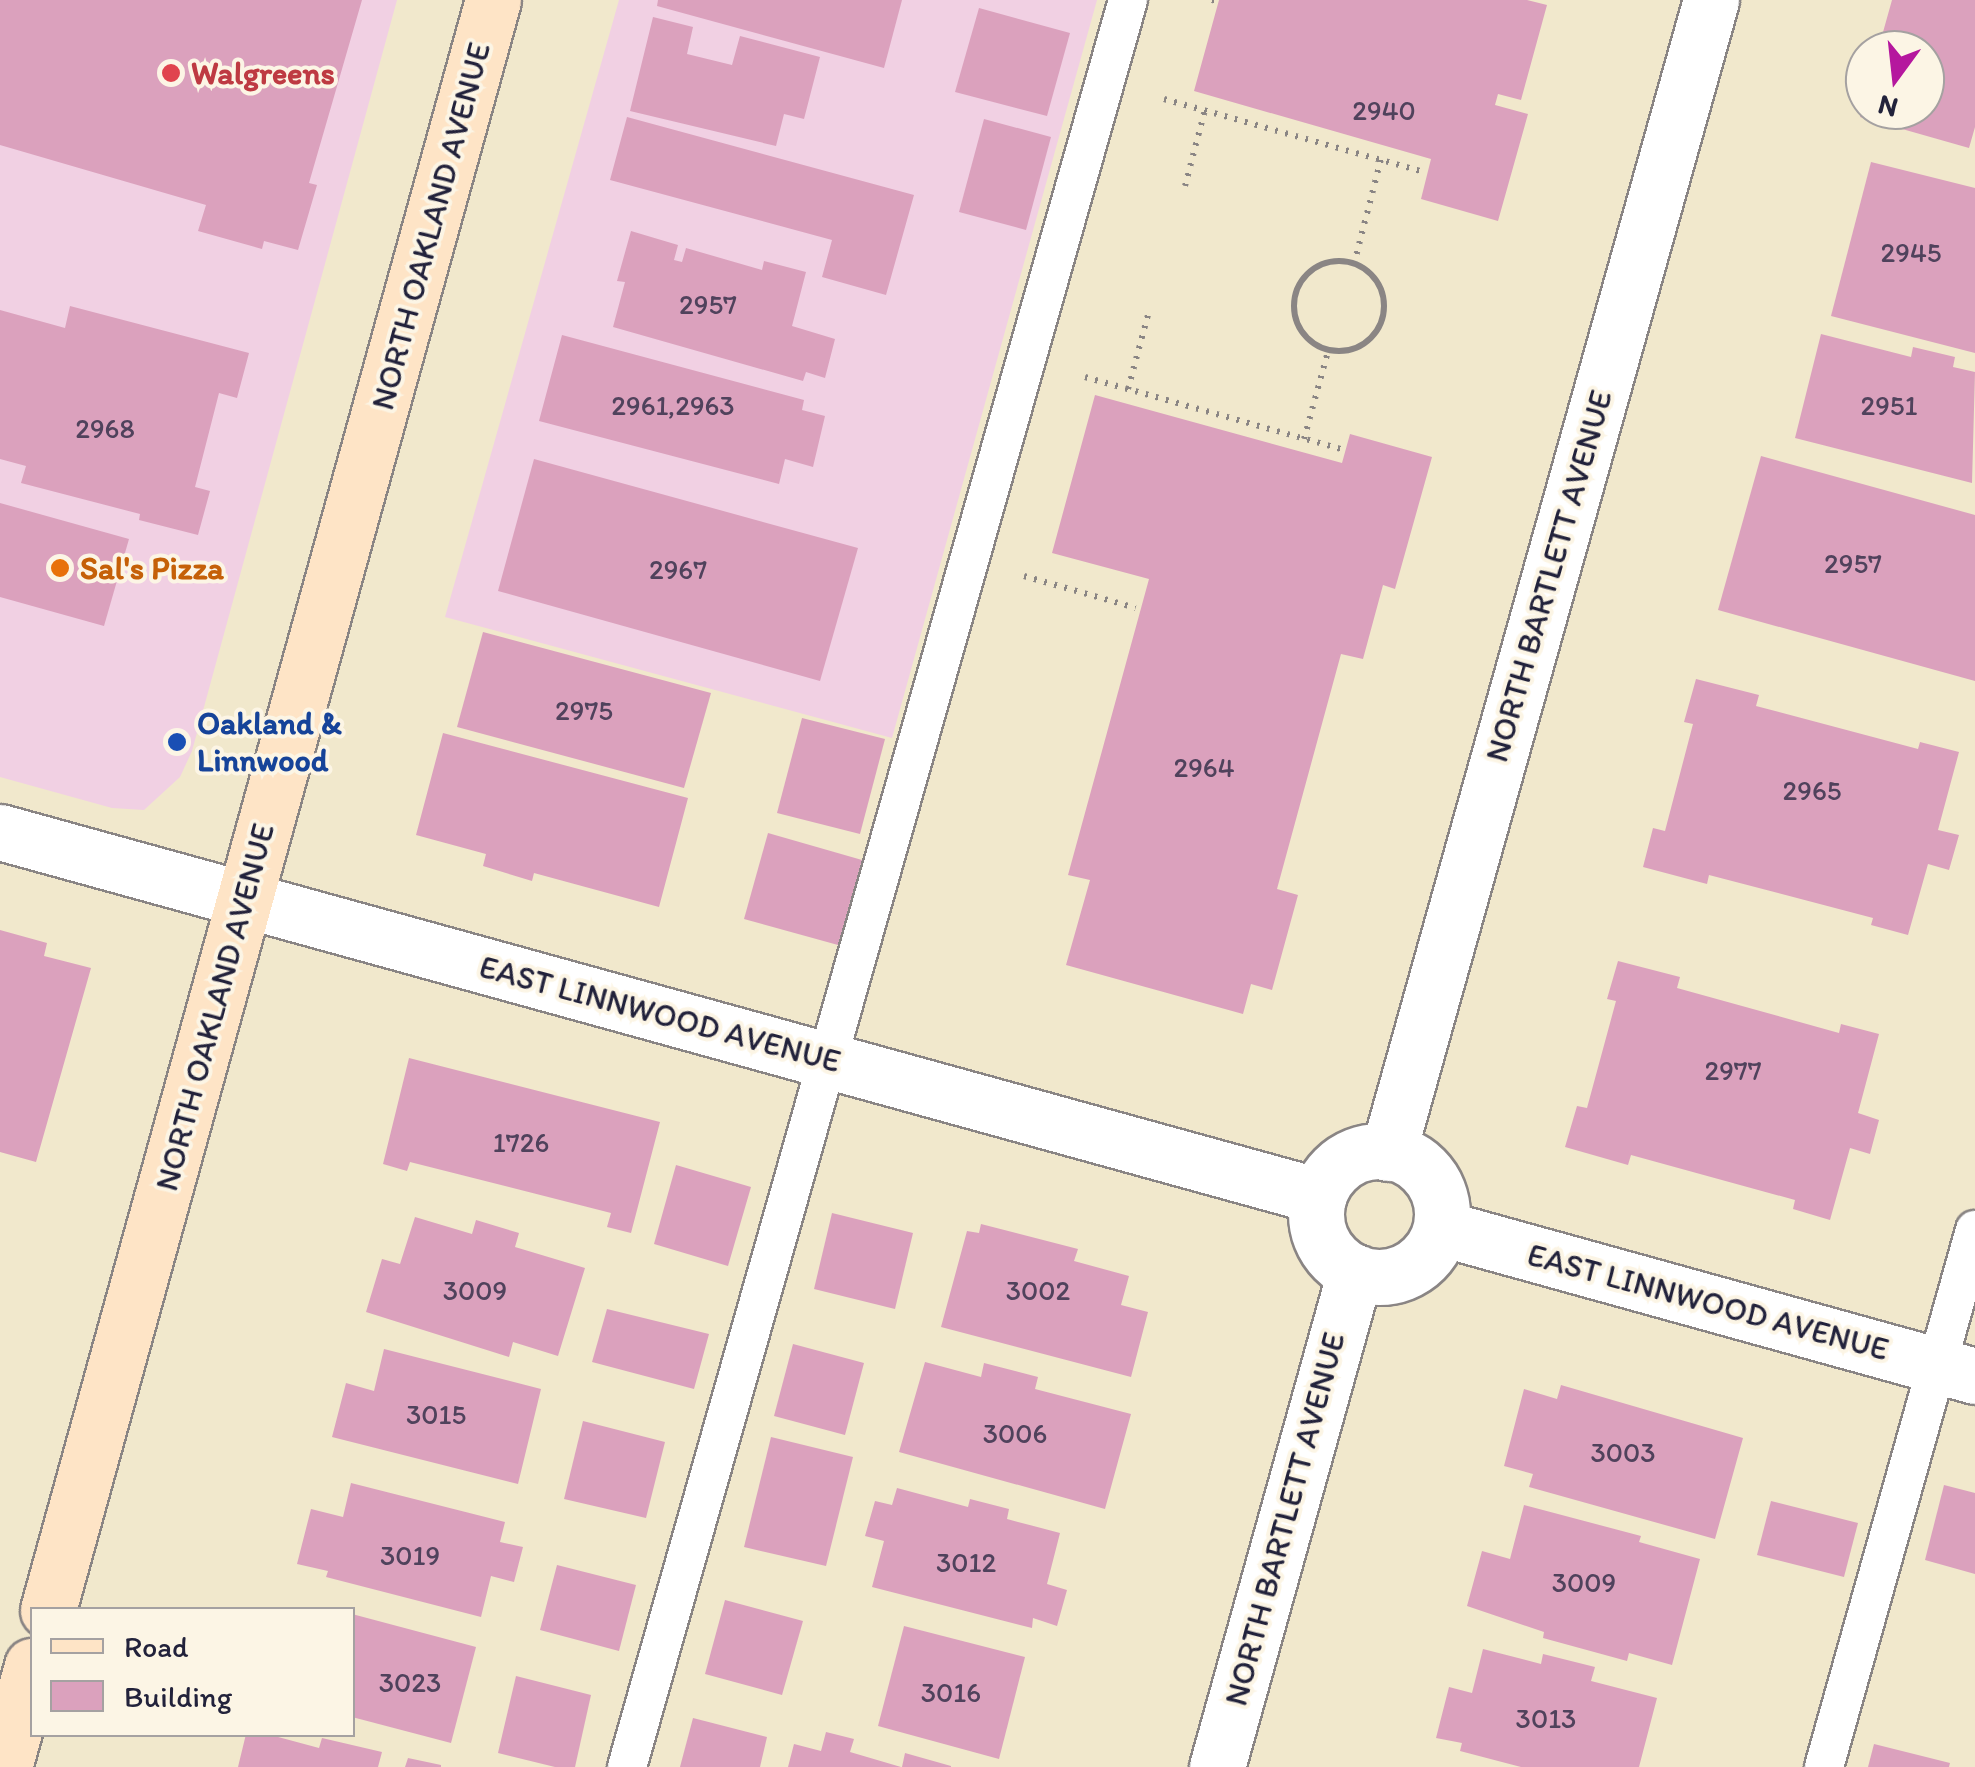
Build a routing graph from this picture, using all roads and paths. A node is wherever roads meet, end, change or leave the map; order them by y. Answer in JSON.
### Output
{"nodes":[{"id":1,"x":493,"y":0,"type":"edge"},
{"id":2,"x":1128,"y":0,"type":"edge"},
{"id":3,"x":1711,"y":0,"type":"edge"},
{"id":4,"x":1105,"y":82,"type":"junction"},
{"id":5,"x":1205,"y":110,"type":"junction"},
{"id":6,"x":1381,"y":159,"type":"junction"},
{"id":7,"x":1420,"y":171,"type":"dead end"},
{"id":8,"x":1185,"y":186,"type":"dead end"},
{"id":9,"x":1354,"y":264,"type":"junction"},
{"id":10,"x":1150,"y":311,"type":"dead end"},
{"id":11,"x":1328,"y":350,"type":"junction"},
{"id":12,"x":1028,"y":361,"type":"junction"},
{"id":13,"x":1128,"y":389,"type":"junction"},
{"id":14,"x":1304,"y":439,"type":"junction"},
{"id":15,"x":1344,"y":450,"type":"dead end"},
{"id":16,"x":0,"y":832,"type":"edge"},
{"id":17,"x":246,"y":900,"type":"junction"},
{"id":18,"x":825,"y":1060,"type":"junction"},
{"id":19,"x":1388,"y":1153,"type":"junction"},
{"id":20,"x":1319,"y":1196,"type":"junction"},
{"id":21,"x":1441,"y":1228,"type":"junction"},
{"id":22,"x":1975,"y":1230,"type":"edge"},
{"id":23,"x":1356,"y":1272,"type":"junction"},
{"id":24,"x":1957,"y":1371,"type":"edge"},
{"id":25,"x":49,"y":1607,"type":"edge"},
{"id":26,"x":30,"y":1673,"type":"edge"},
{"id":27,"x":4,"y":1767,"type":"edge"},
{"id":28,"x":626,"y":1767,"type":"edge"},
{"id":29,"x":1217,"y":1767,"type":"edge"},
{"id":30,"x":1824,"y":1767,"type":"edge"}],
"edges":[{"from":1,"to":17,"type":"main road","name":"NORTH OAKLAND AVENUE"},
{"from":2,"to":4,"type":"lane"},
{"from":3,"to":19,"type":"street","name":"NORTH BARTLETT AVENUE"},
{"from":4,"to":5,"type":"path"},
{"from":4,"to":12,"type":"lane"},
{"from":5,"to":6,"type":"path"},
{"from":5,"to":8,"type":"path"},
{"from":6,"to":7,"type":"path"},
{"from":6,"to":9,"type":"path"},
{"from":9,"to":11,"type":"path"},
{"from":9,"to":11,"type":"path"},
{"from":10,"to":13,"type":"path"},
{"from":11,"to":14,"type":"path"},
{"from":12,"to":13,"type":"path"},
{"from":12,"to":18,"type":"lane"},
{"from":13,"to":14,"type":"path"},
{"from":14,"to":15,"type":"path"},
{"from":16,"to":17,"type":"street","name":"EAST LINNWOOD AVENUE"},
{"from":17,"to":18,"type":"street","name":"EAST LINNWOOD AVENUE"},
{"from":17,"to":25,"type":"main road","name":"NORTH OAKLAND AVENUE"},
{"from":18,"to":20,"type":"street","name":"EAST LINNWOOD AVENUE"},
{"from":18,"to":28,"type":"lane"},
{"from":19,"to":20,"type":"street"},
{"from":19,"to":21,"type":"street"},
{"from":20,"to":23,"type":"street"},
{"from":21,"to":23,"type":"street"},
{"from":21,"to":24,"type":"street","name":"EAST LINNWOOD AVENUE"},
{"from":22,"to":24,"type":"lane"},
{"from":23,"to":29,"type":"street","name":"NORTH BARTLETT AVENUE"},
{"from":24,"to":30,"type":"lane"},
{"from":26,"to":27,"type":"main road"}]}
